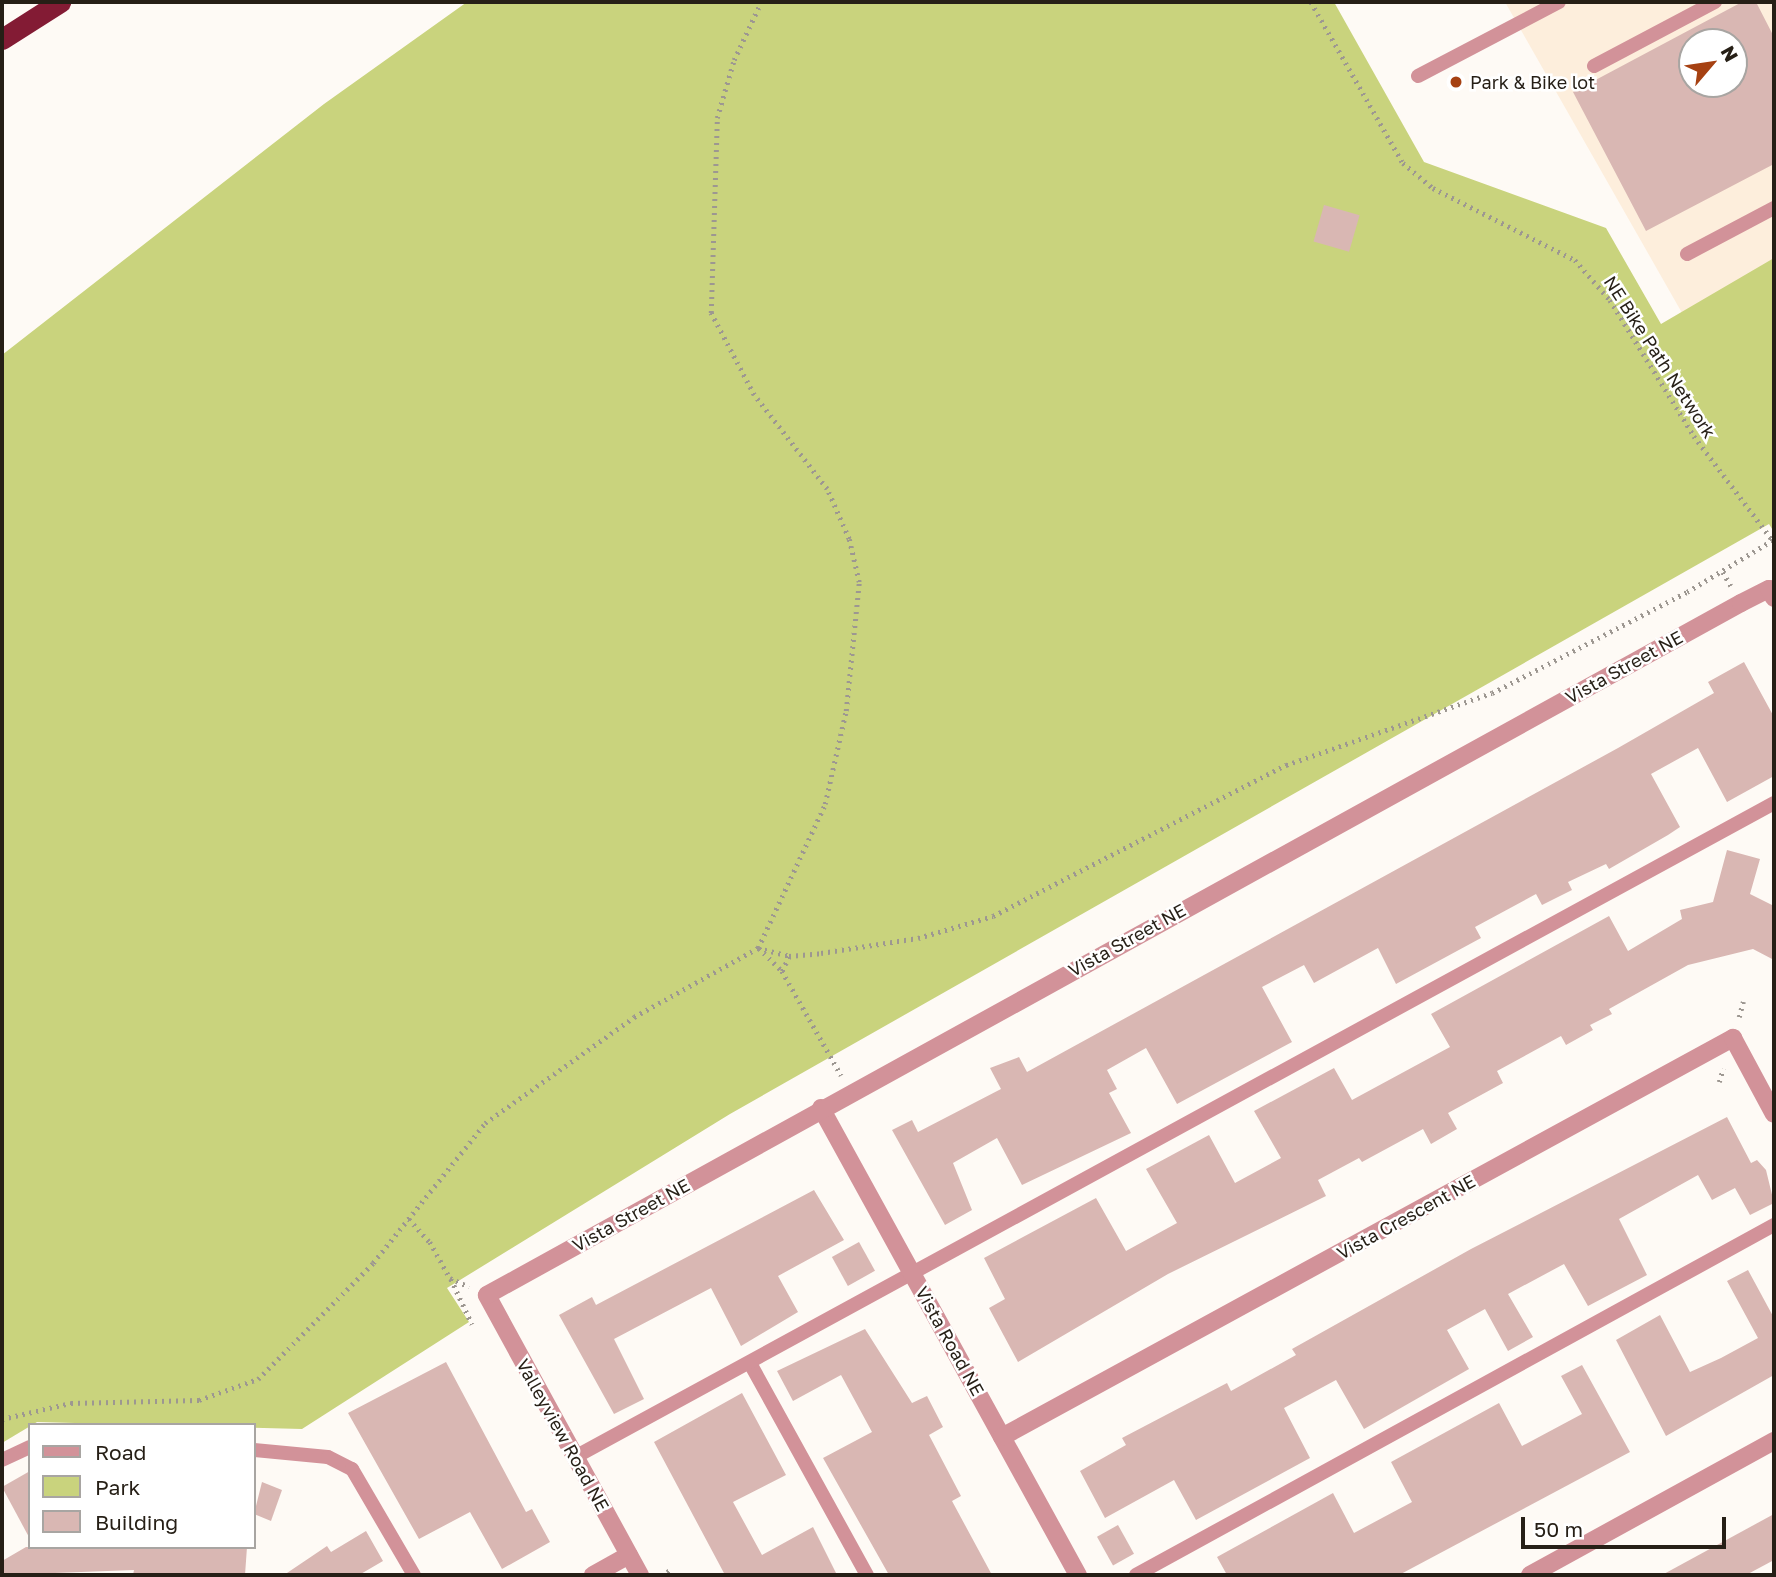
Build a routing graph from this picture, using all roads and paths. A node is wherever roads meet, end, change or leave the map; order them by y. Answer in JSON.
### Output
{"nodes":[{"id":1,"x":60,"y":2,"type":"edge"},
{"id":2,"x":761,"y":2,"type":"edge"},
{"id":3,"x":1311,"y":2,"type":"edge"},
{"id":4,"x":1559,"y":2,"type":"edge"},
{"id":5,"x":1715,"y":2,"type":"edge"},
{"id":6,"x":2,"y":39,"type":"edge"},
{"id":7,"x":1594,"y":66,"type":"dead end"},
{"id":8,"x":1418,"y":76,"type":"dead end"},
{"id":9,"x":1774,"y":208,"type":"edge"},
{"id":10,"x":1686,"y":254,"type":"dead end"},
{"id":11,"x":1773,"y":541,"type":"edge"},
{"id":12,"x":1723,"y":572,"type":"junction"},
{"id":13,"x":1729,"y":582,"type":"dead end"},
{"id":14,"x":1772,"y":593,"type":"edge"},
{"id":15,"x":1774,"y":803,"type":"edge"},
{"id":16,"x":758,"y":948,"type":"junction"},
{"id":17,"x":789,"y":956,"type":"junction"},
{"id":18,"x":782,"y":971,"type":"junction"},
{"id":19,"x":839,"y":1071,"type":"dead end"},
{"id":20,"x":821,"y":1108,"type":"junction"},
{"id":21,"x":1774,"y":1114,"type":"edge"},
{"id":22,"x":409,"y":1219,"type":"junction"},
{"id":23,"x":1774,"y":1224,"type":"edge"},
{"id":24,"x":912,"y":1273,"type":"junction"},
{"id":25,"x":450,"y":1279,"type":"junction"},
{"id":26,"x":486,"y":1295,"type":"junction"},
{"id":27,"x":472,"y":1324,"type":"dead end"},
{"id":28,"x":751,"y":1365,"type":"junction"},
{"id":29,"x":2,"y":1419,"type":"edge"},
{"id":30,"x":1002,"y":1437,"type":"junction"},
{"id":31,"x":1774,"y":1441,"type":"edge"},
{"id":32,"x":28,"y":1448,"type":"edge"},
{"id":33,"x":256,"y":1450,"type":"edge"},
{"id":34,"x":575,"y":1457,"type":"junction"},
{"id":35,"x":2,"y":1460,"type":"edge"},
{"id":36,"x":629,"y":1555,"type":"junction"},
{"id":37,"x":414,"y":1575,"type":"edge"},
{"id":38,"x":593,"y":1575,"type":"edge"},
{"id":39,"x":640,"y":1575,"type":"edge"},
{"id":40,"x":867,"y":1575,"type":"edge"},
{"id":41,"x":1077,"y":1575,"type":"edge"},
{"id":42,"x":1136,"y":1575,"type":"edge"},
{"id":43,"x":1530,"y":1575,"type":"edge"}],
"edges":[{"from":1,"to":6,"type":"highway"},
{"from":2,"to":16,"type":"path"},
{"from":3,"to":11,"type":"path","name":"NE Bike Path Network"},
{"from":4,"to":8,"type":"lane"},
{"from":5,"to":7,"type":"lane"},
{"from":9,"to":10,"type":"lane"},
{"from":11,"to":12,"type":"path"},
{"from":12,"to":13,"type":"path"},
{"from":12,"to":17,"type":"path"},
{"from":14,"to":20,"type":"street","name":"Vista Street NE"},
{"from":15,"to":24,"type":"lane"},
{"from":16,"to":17,"type":"path"},
{"from":16,"to":18,"type":"path"},
{"from":16,"to":22,"type":"path"},
{"from":17,"to":18,"type":"path"},
{"from":18,"to":19,"type":"path"},
{"from":20,"to":24,"type":"street","name":"Vista Road NE"},
{"from":20,"to":26,"type":"street","name":"Vista Street NE"},
{"from":21,"to":30,"type":"street","name":"Vista Crescent NE"},
{"from":22,"to":25,"type":"path"},
{"from":22,"to":29,"type":"path"},
{"from":23,"to":42,"type":"lane"},
{"from":24,"to":28,"type":"lane"},
{"from":24,"to":30,"type":"street","name":"Vista Road NE"},
{"from":25,"to":26,"type":"path"},
{"from":25,"to":27,"type":"path"},
{"from":26,"to":34,"type":"street","name":"Valleyview Road NE"},
{"from":28,"to":34,"type":"lane"},
{"from":28,"to":40,"type":"lane"},
{"from":30,"to":41,"type":"street","name":"Vista Road NE"},
{"from":31,"to":43,"type":"street"},
{"from":32,"to":35,"type":"lane"},
{"from":33,"to":37,"type":"lane"},
{"from":34,"to":36,"type":"street","name":"Valleyview Road NE"},
{"from":36,"to":38,"type":"street"},
{"from":36,"to":39,"type":"street","name":"Valleyview Road NE"}]}
